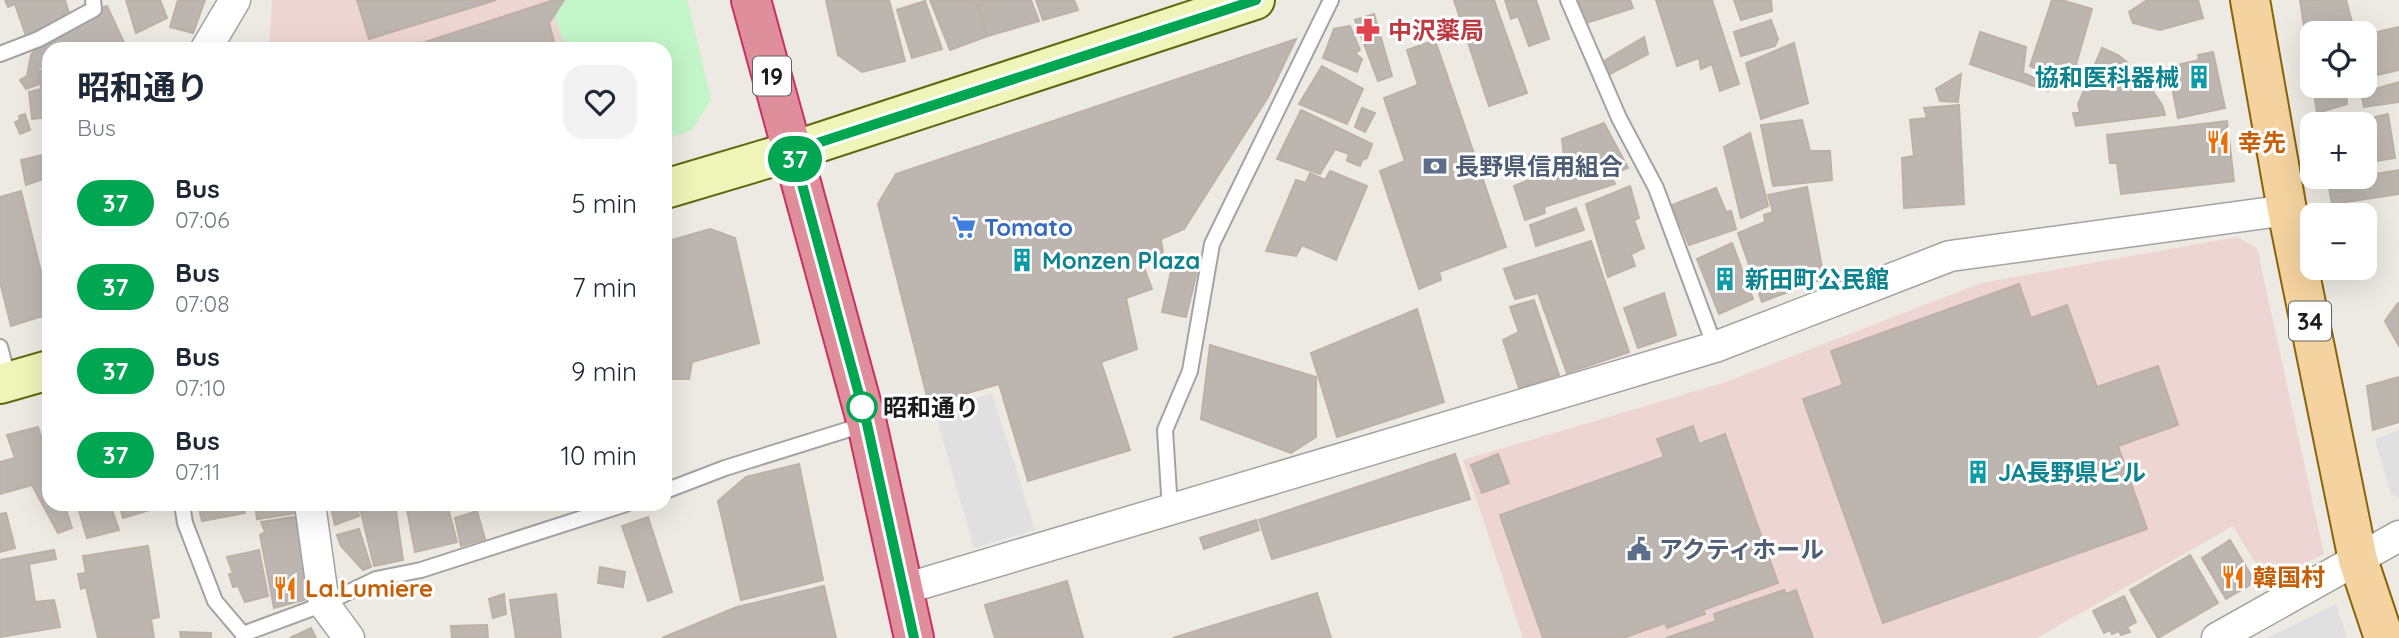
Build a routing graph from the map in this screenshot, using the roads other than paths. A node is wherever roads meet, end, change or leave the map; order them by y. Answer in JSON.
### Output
{"nodes":[{"id":1,"x":92,"y":0,"type":"edge"},
{"id":2,"x":235,"y":0,"type":"edge"},
{"id":3,"x":751,"y":0,"type":"edge"},
{"id":4,"x":1255,"y":0,"type":"edge"},
{"id":5,"x":1331,"y":0,"type":"edge"},
{"id":6,"x":1568,"y":0,"type":"edge"},
{"id":7,"x":2250,"y":0,"type":"edge"},
{"id":8,"x":210,"y":42,"type":"edge"},
{"id":9,"x":0,"y":54,"type":"edge"},
{"id":10,"x":793,"y":151,"type":"junction"},
{"id":11,"x":672,"y":187,"type":"edge"},
{"id":12,"x":2287,"y":210,"type":"junction"},
{"id":13,"x":1715,"y":347,"type":"junction"},
{"id":14,"x":42,"y":370,"type":"edge"},
{"id":15,"x":3,"y":371,"type":"edge"},
{"id":16,"x":867,"y":424,"type":"junction"},
{"id":17,"x":672,"y":488,"type":"edge"},
{"id":18,"x":1170,"y":510,"type":"junction"},
{"id":19,"x":183,"y":511,"type":"edge"},
{"id":20,"x":311,"y":511,"type":"edge"},
{"id":21,"x":604,"y":511,"type":"edge"},
{"id":22,"x":2399,"y":536,"type":"edge"},
{"id":23,"x":2358,"y":560,"type":"junction"},
{"id":24,"x":904,"y":589,"type":"junction"},
{"id":25,"x":324,"y":604,"type":"junction"},
{"id":26,"x":243,"y":636,"type":"edge"},
{"id":27,"x":349,"y":638,"type":"edge"},
{"id":28,"x":914,"y":638,"type":"edge"},
{"id":29,"x":2217,"y":638,"type":"edge"},
{"id":30,"x":2384,"y":638,"type":"edge"}],
"edges":[{"from":1,"to":9,"type":"lane"},
{"from":2,"to":8,"type":"street"},
{"from":3,"to":10,"type":"highway","number":"19"},
{"from":4,"to":10,"type":"street"},
{"from":5,"to":18,"type":"lane"},
{"from":6,"to":13,"type":"lane"},
{"from":7,"to":12,"type":"main road","number":"34"},
{"from":10,"to":11,"type":"street"},
{"from":10,"to":16,"type":"highway","number":"19"},
{"from":12,"to":13,"type":"street"},
{"from":12,"to":23,"type":"main road","number":"34"},
{"from":13,"to":18,"type":"street"},
{"from":14,"to":15,"type":"street"},
{"from":16,"to":17,"type":"lane"},
{"from":16,"to":24,"type":"highway","number":"19"},
{"from":18,"to":24,"type":"street"},
{"from":19,"to":26,"type":"lane"},
{"from":20,"to":25,"type":"street"},
{"from":21,"to":25,"type":"lane"},
{"from":22,"to":23,"type":"street"},
{"from":23,"to":29,"type":"street"},
{"from":23,"to":30,"type":"main road","number":"34"},
{"from":24,"to":28,"type":"highway","number":"19"},
{"from":25,"to":26,"type":"lane"},
{"from":25,"to":27,"type":"street"}]}
